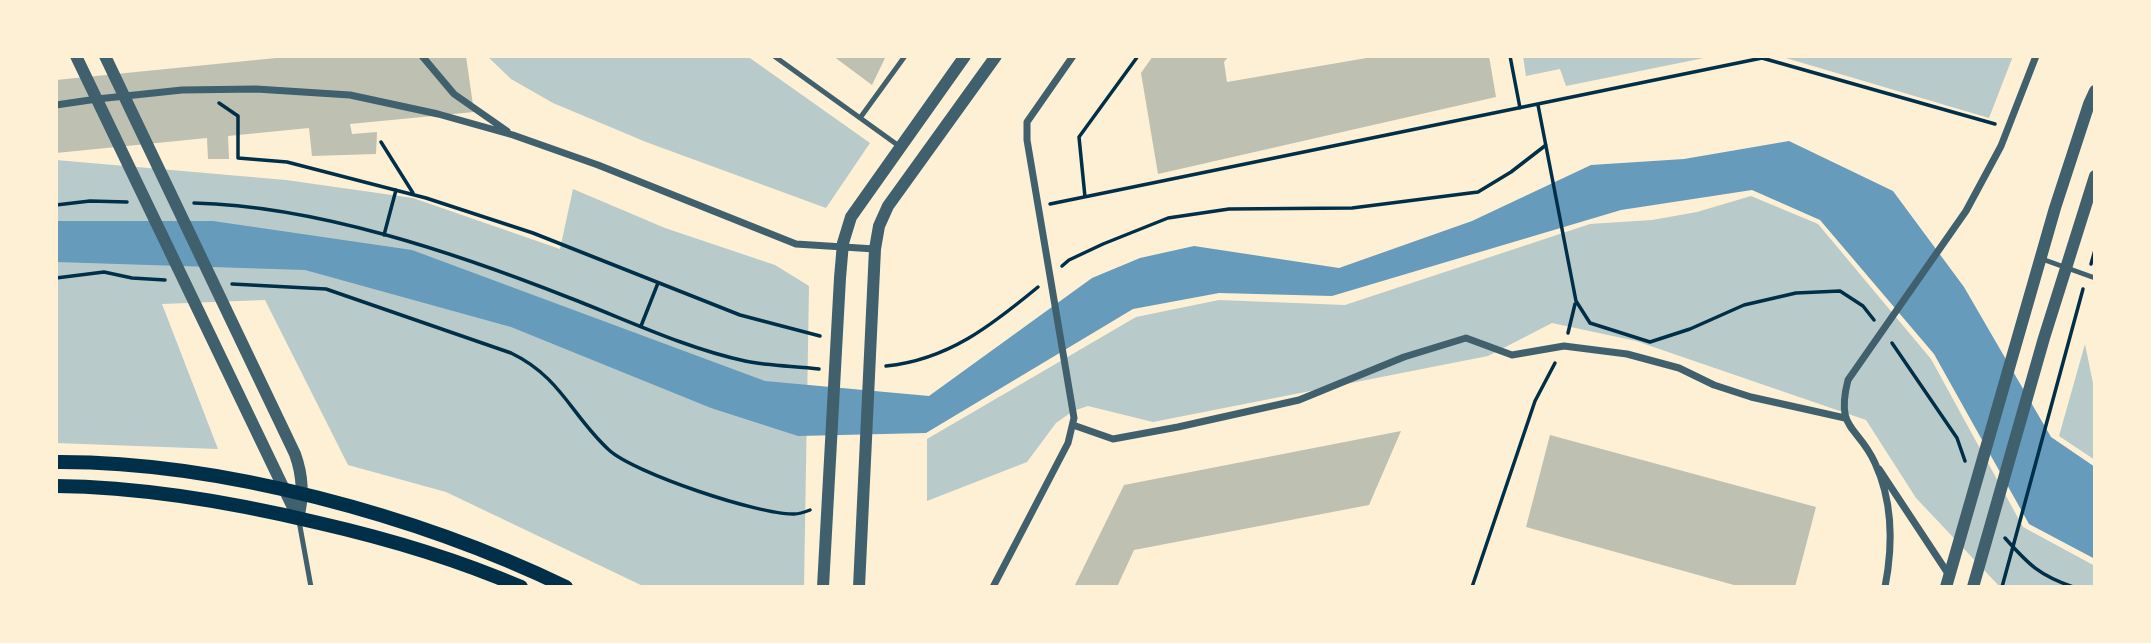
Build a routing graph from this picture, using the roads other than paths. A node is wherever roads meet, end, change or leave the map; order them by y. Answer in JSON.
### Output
{"nodes":[{"id":1,"x":76,"y":56,"type":"edge"},
{"id":2,"x":105,"y":56,"type":"edge"},
{"id":3,"x":422,"y":56,"type":"edge"},
{"id":4,"x":774,"y":56,"type":"edge"},
{"id":5,"x":905,"y":56,"type":"edge"},
{"id":6,"x":965,"y":56,"type":"edge"},
{"id":7,"x":996,"y":56,"type":"edge"},
{"id":8,"x":1073,"y":56,"type":"edge"},
{"id":9,"x":2036,"y":56,"type":"edge"},
{"id":10,"x":2095,"y":91,"type":"edge"},
{"id":11,"x":124,"y":96,"type":"junction"},
{"id":12,"x":97,"y":99,"type":"junction"},
{"id":13,"x":56,"y":105,"type":"edge"},
{"id":14,"x":860,"y":118,"type":"junction"},
{"id":15,"x":513,"y":135,"type":"junction"},
{"id":16,"x":900,"y":147,"type":"junction"},
{"id":17,"x":2095,"y":176,"type":"edge"},
{"id":18,"x":842,"y":247,"type":"junction"},
{"id":19,"x":875,"y":249,"type":"junction"},
{"id":20,"x":2042,"y":260,"type":"junction"},
{"id":21,"x":2066,"y":267,"type":"junction"},
{"id":22,"x":2095,"y":278,"type":"edge"},
{"id":23,"x":1845,"y":418,"type":"junction"},
{"id":24,"x":1073,"y":421,"type":"junction"},
{"id":25,"x":56,"y":462,"type":"edge"},
{"id":26,"x":1875,"y":463,"type":"junction"},
{"id":27,"x":56,"y":486,"type":"edge"},
{"id":28,"x":285,"y":491,"type":"junction"},
{"id":29,"x":302,"y":495,"type":"junction"},
{"id":30,"x":298,"y":518,"type":"junction"},
{"id":31,"x":1949,"y":576,"type":"edge"},
{"id":32,"x":1973,"y":586,"type":"edge"},
{"id":33,"x":311,"y":587,"type":"edge"},
{"id":34,"x":522,"y":587,"type":"edge"},
{"id":35,"x":566,"y":587,"type":"edge"},
{"id":36,"x":823,"y":587,"type":"edge"},
{"id":37,"x":859,"y":587,"type":"edge"},
{"id":38,"x":993,"y":587,"type":"edge"},
{"id":39,"x":1885,"y":587,"type":"edge"}],
"edges":[{"from":1,"to":12,"type":"street"},
{"from":2,"to":11,"type":"street"},
{"from":3,"to":15,"type":"street"},
{"from":4,"to":14,"type":"lane"},
{"from":5,"to":14,"type":"lane"},
{"from":6,"to":16,"type":"street"},
{"from":7,"to":19,"type":"street"},
{"from":8,"to":24,"type":"street"},
{"from":9,"to":23,"type":"street"},
{"from":10,"to":20,"type":"street"},
{"from":11,"to":12,"type":"street"},
{"from":11,"to":15,"type":"street"},
{"from":11,"to":29,"type":"street"},
{"from":12,"to":13,"type":"street"},
{"from":12,"to":28,"type":"street"},
{"from":14,"to":16,"type":"lane"},
{"from":15,"to":18,"type":"street"},
{"from":16,"to":18,"type":"street"},
{"from":17,"to":21,"type":"street"},
{"from":18,"to":19,"type":"street"},
{"from":18,"to":36,"type":"street"},
{"from":19,"to":37,"type":"street"},
{"from":20,"to":21,"type":"lane"},
{"from":20,"to":31,"type":"street"},
{"from":21,"to":22,"type":"lane"},
{"from":21,"to":32,"type":"street"},
{"from":23,"to":24,"type":"street"},
{"from":23,"to":26,"type":"street"},
{"from":24,"to":38,"type":"street"},
{"from":25,"to":28,"type":"main road"},
{"from":26,"to":31,"type":"street"},
{"from":26,"to":39,"type":"street"},
{"from":27,"to":30,"type":"main road"},
{"from":28,"to":29,"type":"main road"},
{"from":28,"to":30,"type":"street"},
{"from":29,"to":30,"type":"street"},
{"from":29,"to":35,"type":"main road"},
{"from":30,"to":33,"type":"lane"},
{"from":30,"to":34,"type":"main road"}]}
